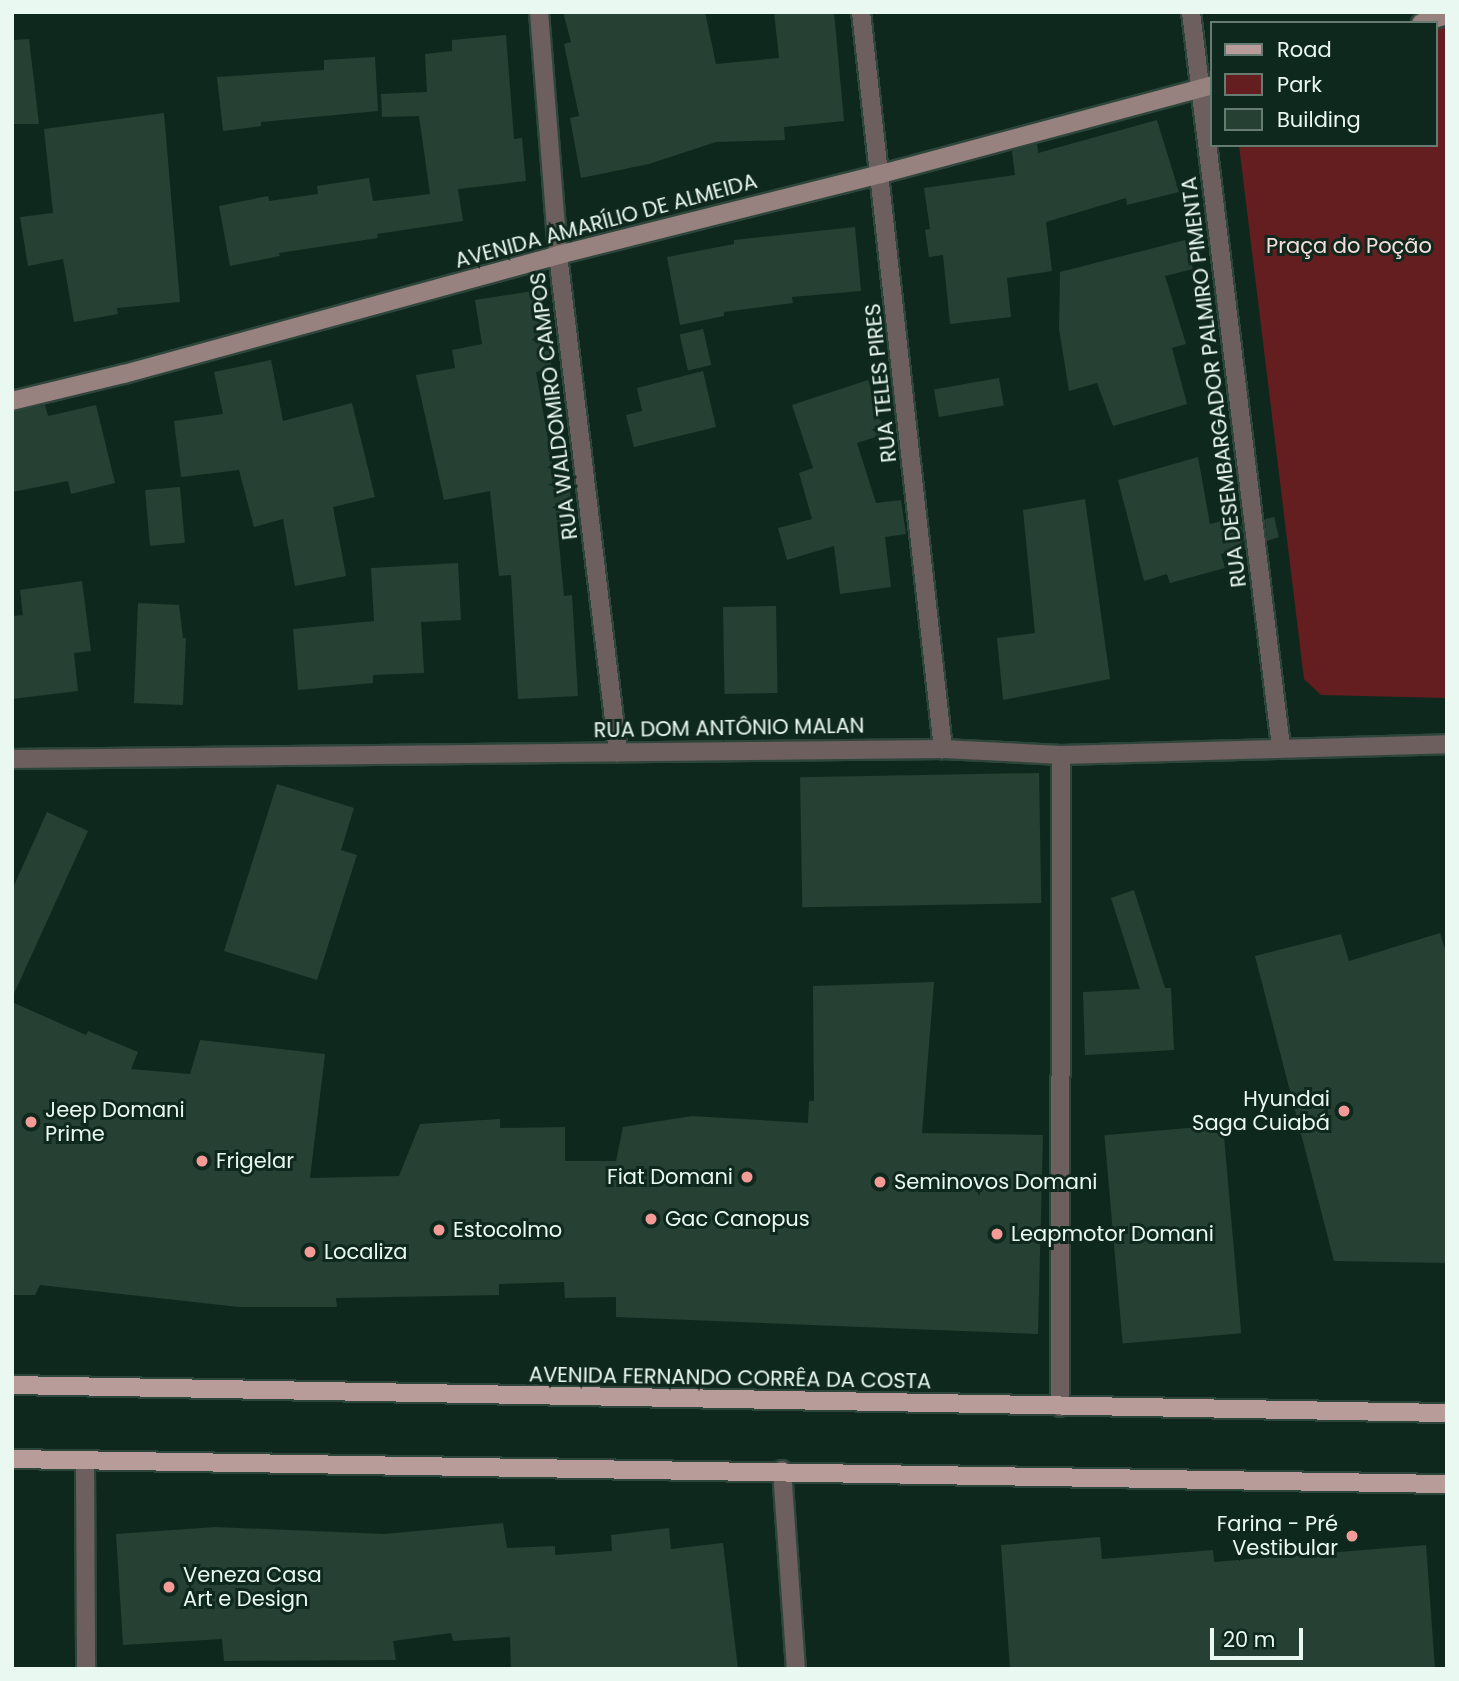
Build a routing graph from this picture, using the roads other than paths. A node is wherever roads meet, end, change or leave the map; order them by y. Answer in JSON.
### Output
{"nodes":[{"id":1,"x":539,"y":12,"type":"edge"},
{"id":2,"x":862,"y":12,"type":"edge"},
{"id":3,"x":1191,"y":12,"type":"edge"},
{"id":4,"x":1447,"y":15,"type":"edge"},
{"id":5,"x":1428,"y":21,"type":"edge"},
{"id":6,"x":1206,"y":86,"type":"edge"},
{"id":7,"x":1210,"y":121,"type":"edge"},
{"id":8,"x":1213,"y":147,"type":"edge"},
{"id":9,"x":881,"y":174,"type":"junction"},
{"id":10,"x":558,"y":255,"type":"junction"},
{"id":11,"x":12,"y":401,"type":"edge"},
{"id":12,"x":1447,"y":744,"type":"edge"},
{"id":13,"x":1281,"y":747,"type":"junction"},
{"id":14,"x":943,"y":749,"type":"junction"},
{"id":15,"x":618,"y":752,"type":"junction"},
{"id":16,"x":1061,"y":755,"type":"junction"},
{"id":17,"x":12,"y":759,"type":"edge"},
{"id":18,"x":12,"y":1385,"type":"edge"},
{"id":19,"x":1060,"y":1407,"type":"junction"},
{"id":20,"x":1447,"y":1413,"type":"edge"},
{"id":21,"x":12,"y":1459,"type":"edge"},
{"id":22,"x":85,"y":1461,"type":"junction"},
{"id":23,"x":782,"y":1470,"type":"junction"},
{"id":24,"x":1447,"y":1484,"type":"edge"},
{"id":25,"x":86,"y":1669,"type":"edge"},
{"id":26,"x":796,"y":1669,"type":"edge"}],
"edges":[{"from":1,"to":10,"type":"street","name":"RUA WALDOMIRO CAMPOS"},
{"from":2,"to":9,"type":"street","name":"RUA TELES PIRES"},
{"from":3,"to":6,"type":"street","name":"RUA DESEMBARGADOR PALMIRO PIMENTA"},
{"from":4,"to":5,"type":"street"},
{"from":6,"to":7,"type":"street","name":"RUA DESEMBARGADOR PALMIRO PIMENTA"},
{"from":6,"to":9,"type":"street","name":"AVENIDA AMARÍLIO DE ALMEIDA"},
{"from":8,"to":13,"type":"street","name":"RUA DESEMBARGADOR PALMIRO PIMENTA"},
{"from":9,"to":10,"type":"street","name":"AVENIDA AMARÍLIO DE ALMEIDA"},
{"from":9,"to":14,"type":"street","name":"RUA TELES PIRES"},
{"from":10,"to":11,"type":"street","name":"AVENIDA AMARÍLIO DE ALMEIDA"},
{"from":10,"to":15,"type":"street","name":"RUA WALDOMIRO CAMPOS"},
{"from":12,"to":13,"type":"street","name":"RUA DOM ANTÔNIO MALAN"},
{"from":13,"to":16,"type":"street","name":"RUA DOM ANTÔNIO MALAN"},
{"from":14,"to":15,"type":"street","name":"RUA DOM ANTÔNIO MALAN"},
{"from":14,"to":16,"type":"street","name":"RUA DOM ANTÔNIO MALAN"},
{"from":15,"to":17,"type":"street","name":"RUA DOM ANTÔNIO MALAN"},
{"from":16,"to":19,"type":"street"},
{"from":18,"to":19,"type":"main road","name":"AVENIDA FERNANDO CORRÊA DA COSTA"},
{"from":19,"to":20,"type":"main road","name":"AVENIDA FERNANDO CORRÊA DA COSTA"},
{"from":21,"to":22,"type":"main road"},
{"from":22,"to":23,"type":"main road"},
{"from":22,"to":25,"type":"street"},
{"from":23,"to":24,"type":"main road"},
{"from":23,"to":26,"type":"street"}]}
